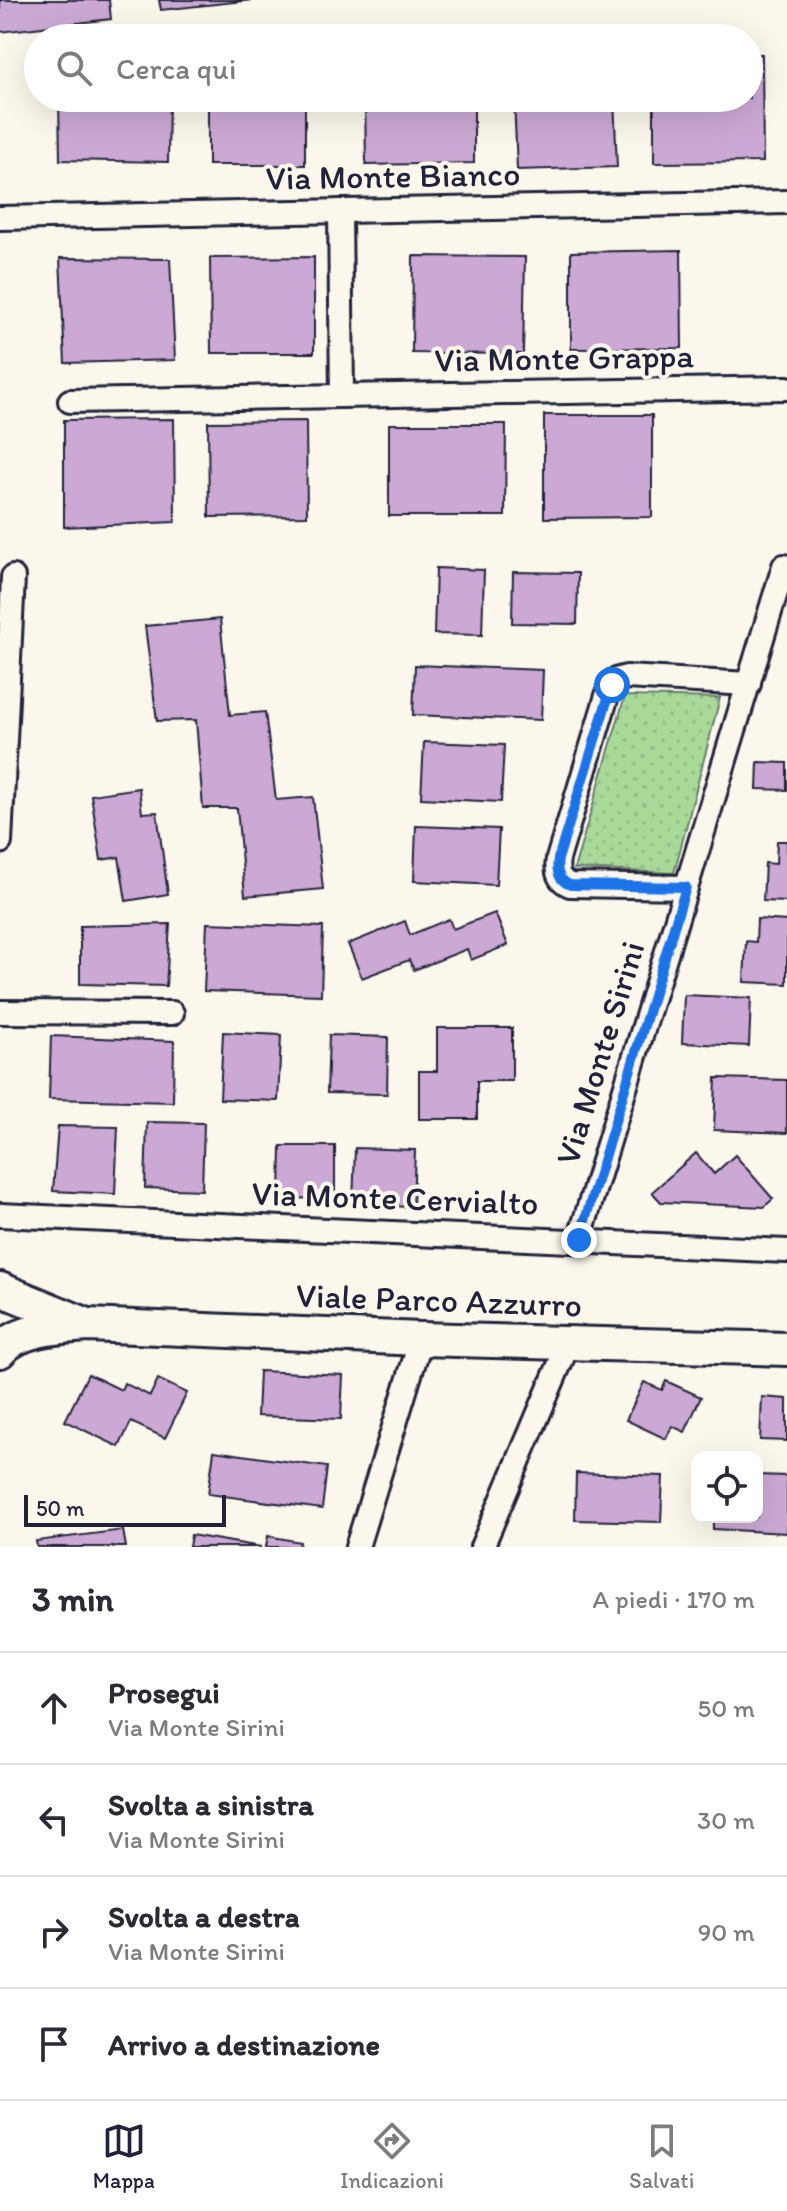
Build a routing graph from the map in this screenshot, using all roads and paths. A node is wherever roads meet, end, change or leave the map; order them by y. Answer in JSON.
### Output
{"nodes":[{"id":1,"x":787,"y":202,"type":"edge"},
{"id":2,"x":340,"y":211,"type":"junction"},
{"id":3,"x":0,"y":218,"type":"edge"},
{"id":4,"x":787,"y":388,"type":"edge"},
{"id":5,"x":342,"y":396,"type":"junction"},
{"id":6,"x":70,"y":401,"type":"dead end"},
{"id":7,"x":784,"y":566,"type":"dead end"},
{"id":8,"x":13,"y":577,"type":"dead end"},
{"id":9,"x":749,"y":684,"type":"junction"},
{"id":10,"x":0,"y":842,"type":"edge"},
{"id":11,"x":686,"y":887,"type":"junction"},
{"id":12,"x":0,"y":1012,"type":"edge"},
{"id":13,"x":172,"y":1013,"type":"dead end"},
{"id":14,"x":0,"y":1215,"type":"edge"},
{"id":15,"x":579,"y":1240,"type":"junction"},
{"id":16,"x":787,"y":1251,"type":"edge"},
{"id":17,"x":0,"y":1289,"type":"edge"},
{"id":18,"x":88,"y":1325,"type":"junction"},
{"id":19,"x":421,"y":1339,"type":"junction"},
{"id":20,"x":569,"y":1342,"type":"junction"},
{"id":21,"x":787,"y":1349,"type":"edge"},
{"id":22,"x":0,"y":1351,"type":"edge"},
{"id":23,"x":357,"y":1547,"type":"edge"},
{"id":24,"x":482,"y":1547,"type":"edge"}],
"edges":[{"from":1,"to":2,"type":"street","name":"Via Monte Bianco"},
{"from":2,"to":3,"type":"street","name":"Via Monte Bianco"},
{"from":2,"to":5,"type":"street"},
{"from":4,"to":5,"type":"street","name":"Via Monte Grappa"},
{"from":5,"to":6,"type":"street","name":"Via Monte Grappa"},
{"from":7,"to":9,"type":"street","name":"Via Monte Sirini"},
{"from":8,"to":10,"type":"street"},
{"from":9,"to":11,"type":"street","name":"Via Monte Sirini"},
{"from":9,"to":11,"type":"street"},
{"from":11,"to":15,"type":"street","name":"Via Monte Sirini"},
{"from":12,"to":13,"type":"street"},
{"from":14,"to":15,"type":"street","name":"Via Monte Cervialto"},
{"from":15,"to":16,"type":"street","name":"Via Monte Cervialto"},
{"from":17,"to":18,"type":"street"},
{"from":18,"to":19,"type":"street","name":"Viale Parco Azzurro"},
{"from":18,"to":22,"type":"street"},
{"from":19,"to":20,"type":"street","name":"Viale Parco Azzurro"},
{"from":19,"to":23,"type":"street"},
{"from":20,"to":21,"type":"street","name":"Viale Parco Azzurro"},
{"from":20,"to":24,"type":"street"}]}
